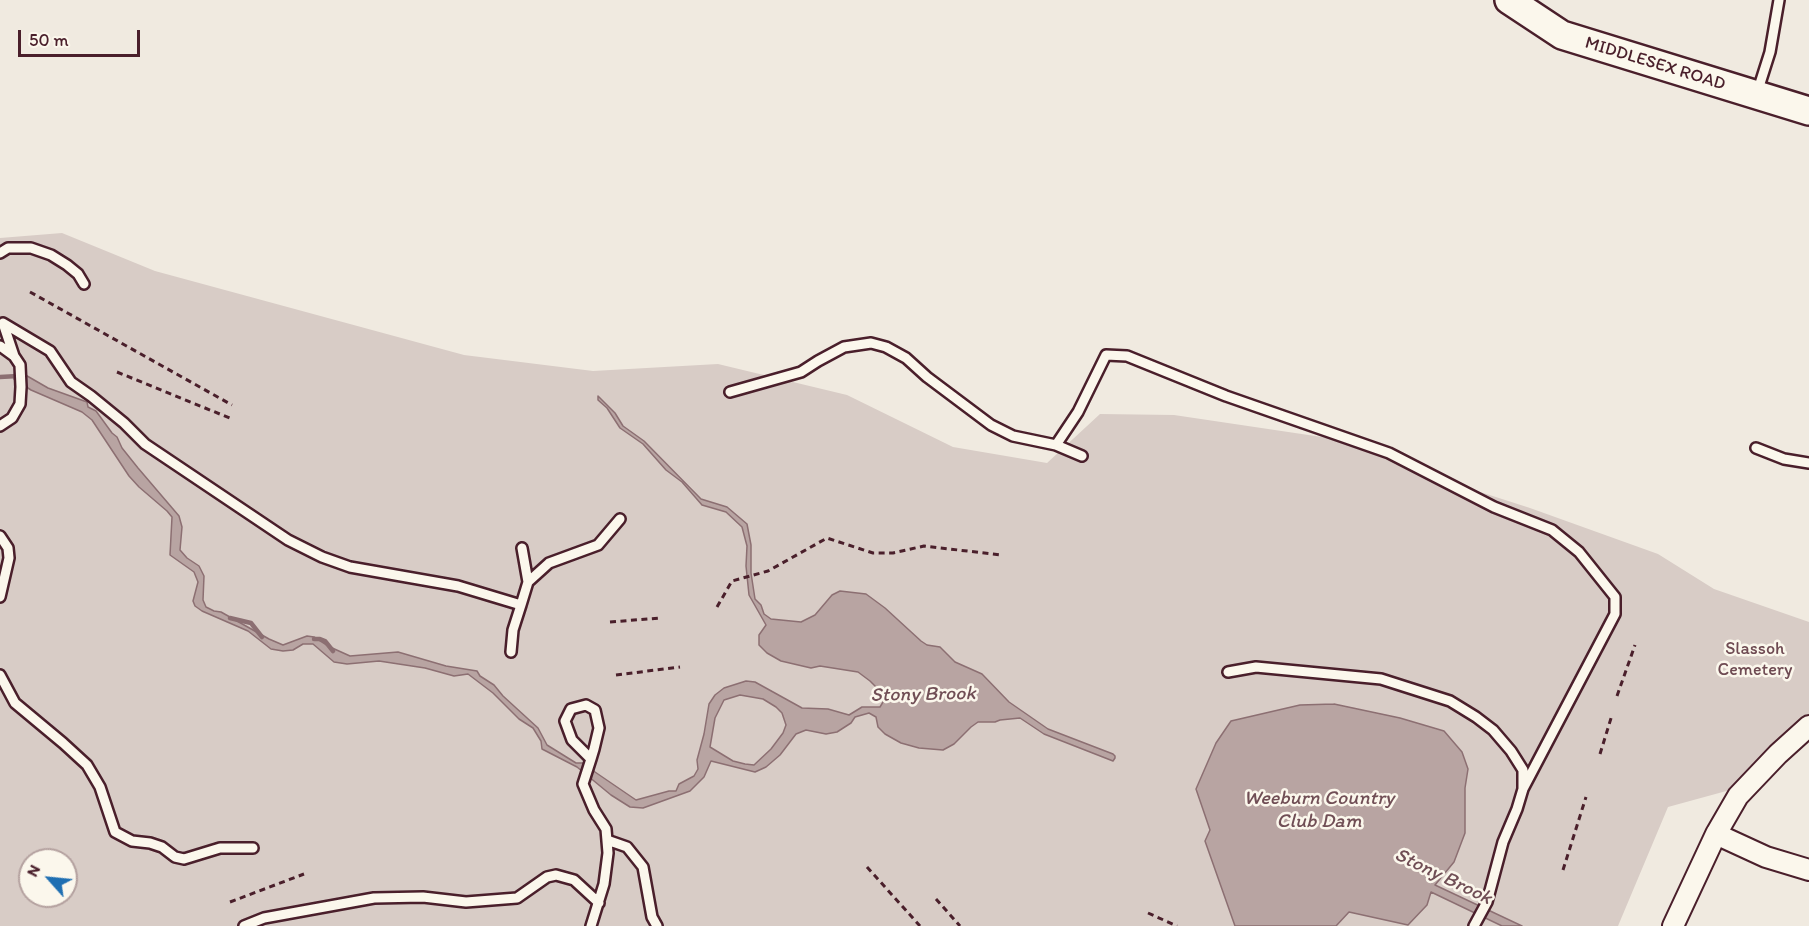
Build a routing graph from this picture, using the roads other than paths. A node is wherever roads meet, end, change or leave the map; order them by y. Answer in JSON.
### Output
{"nodes":[{"id":1,"x":1509,"y":0,"type":"edge"},
{"id":2,"x":1779,"y":0,"type":"edge"},
{"id":3,"x":1756,"y":95,"type":"junction"},
{"id":4,"x":1809,"y":111,"type":"edge"},
{"id":5,"x":0,"y":253,"type":"edge"},
{"id":6,"x":84,"y":284,"type":"dead end"},
{"id":7,"x":0,"y":346,"type":"edge"},
{"id":8,"x":14,"y":356,"type":"junction"},
{"id":9,"x":730,"y":392,"type":"dead end"},
{"id":10,"x":0,"y":426,"type":"edge"},
{"id":11,"x":1056,"y":445,"type":"junction"},
{"id":12,"x":1756,"y":448,"type":"dead end"},
{"id":13,"x":1082,"y":456,"type":"dead end"},
{"id":14,"x":1809,"y":463,"type":"edge"},
{"id":15,"x":620,"y":519,"type":"dead end"},
{"id":16,"x":0,"y":536,"type":"edge"},
{"id":17,"x":522,"y":548,"type":"dead end"},
{"id":18,"x":528,"y":582,"type":"junction"},
{"id":19,"x":0,"y":597,"type":"edge"},
{"id":20,"x":521,"y":605,"type":"junction"},
{"id":21,"x":511,"y":652,"type":"dead end"},
{"id":22,"x":1228,"y":672,"type":"dead end"},
{"id":23,"x":0,"y":675,"type":"edge"},
{"id":24,"x":1809,"y":726,"type":"edge"},
{"id":25,"x":590,"y":762,"type":"junction"},
{"id":26,"x":1523,"y":789,"type":"junction"},
{"id":27,"x":1716,"y":834,"type":"junction"},
{"id":28,"x":607,"y":840,"type":"junction"},
{"id":29,"x":253,"y":848,"type":"dead end"},
{"id":30,"x":1809,"y":870,"type":"edge"},
{"id":31,"x":599,"y":903,"type":"junction"},
{"id":32,"x":1475,"y":925,"type":"edge"},
{"id":33,"x":244,"y":926,"type":"edge"},
{"id":34,"x":591,"y":926,"type":"edge"},
{"id":35,"x":657,"y":926,"type":"edge"},
{"id":36,"x":1673,"y":926,"type":"edge"}],
"edges":[{"from":1,"to":3,"type":"main road","name":"MIDDLESEX ROAD"},
{"from":2,"to":3,"type":"lane"},
{"from":3,"to":4,"type":"main road","name":"MIDDLESEX ROAD"},
{"from":5,"to":6,"type":"lane"},
{"from":7,"to":8,"type":"lane"},
{"from":8,"to":10,"type":"lane"},
{"from":8,"to":20,"type":"lane"},
{"from":9,"to":11,"type":"lane"},
{"from":11,"to":13,"type":"lane"},
{"from":11,"to":26,"type":"lane"},
{"from":12,"to":14,"type":"lane"},
{"from":15,"to":18,"type":"lane"},
{"from":16,"to":19,"type":"lane"},
{"from":17,"to":18,"type":"lane"},
{"from":18,"to":20,"type":"lane"},
{"from":20,"to":21,"type":"lane"},
{"from":22,"to":26,"type":"lane"},
{"from":23,"to":29,"type":"lane"},
{"from":24,"to":27,"type":"street"},
{"from":25,"to":25,"type":"lane"},
{"from":25,"to":28,"type":"lane"},
{"from":26,"to":32,"type":"lane"},
{"from":27,"to":30,"type":"street"},
{"from":27,"to":36,"type":"street"},
{"from":28,"to":31,"type":"lane"},
{"from":28,"to":35,"type":"lane"},
{"from":31,"to":33,"type":"lane"},
{"from":31,"to":34,"type":"lane"}]}
